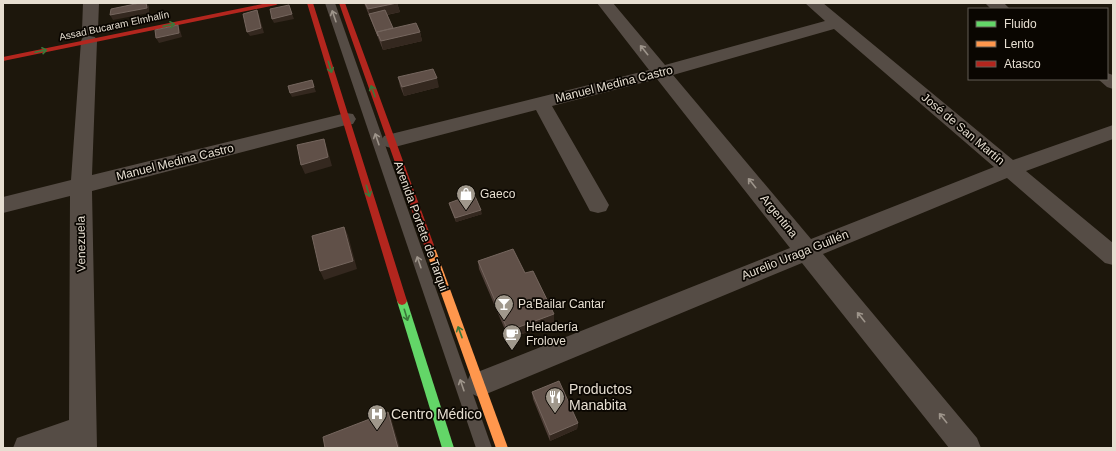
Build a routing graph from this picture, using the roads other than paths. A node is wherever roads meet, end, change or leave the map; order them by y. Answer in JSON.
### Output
{"nodes":[{"id":1,"x":91,"y":3,"type":"edge"},
{"id":2,"x":276,"y":3,"type":"edge"},
{"id":3,"x":310,"y":3,"type":"edge"},
{"id":4,"x":318,"y":3,"type":"edge"},
{"id":5,"x":330,"y":3,"type":"edge"},
{"id":6,"x":342,"y":3,"type":"edge"},
{"id":7,"x":605,"y":3,"type":"edge"},
{"id":8,"x":813,"y":3,"type":"edge"},
{"id":9,"x":837,"y":23,"type":"junction"},
{"id":10,"x":90,"y":33,"type":"junction"},
{"id":11,"x":3,"y":59,"type":"edge"},
{"id":12,"x":662,"y":72,"type":"junction"},
{"id":13,"x":541,"y":103,"type":"junction"},
{"id":14,"x":346,"y":119,"type":"junction"},
{"id":15,"x":1113,"y":132,"type":"edge"},
{"id":16,"x":391,"y":141,"type":"junction"},
{"id":17,"x":1009,"y":168,"type":"junction"},
{"id":18,"x":81,"y":186,"type":"junction"},
{"id":19,"x":3,"y":205,"type":"edge"},
{"id":20,"x":598,"y":205,"type":"dead end"},
{"id":21,"x":807,"y":250,"type":"junction"},
{"id":22,"x":1113,"y":256,"type":"edge"},
{"id":23,"x":479,"y":384,"type":"junction"},
{"id":24,"x":450,"y":412,"type":"dead end"},
{"id":25,"x":83,"y":438,"type":"edge"},
{"id":26,"x":27,"y":448,"type":"edge"},
{"id":27,"x":448,"y":448,"type":"edge"},
{"id":28,"x":484,"y":448,"type":"edge"},
{"id":29,"x":502,"y":448,"type":"edge"},
{"id":30,"x":967,"y":448,"type":"edge"}],
"edges":[{"from":1,"to":10,"type":"street","name":"Venezuela"},
{"from":10,"to":2,"type":"main road","name":"Assad Bucaram Elmhalín","one_way":true},
{"from":3,"to":14,"type":"main road","one_way":true},
{"from":4,"to":24,"type":"lane"},
{"from":28,"to":5,"type":"lane","name":"Avenida Portete de Tarqui","one_way":true},
{"from":16,"to":6,"type":"main road","name":"Avenida Portete de Tarqui","one_way":true},
{"from":12,"to":7,"type":"street","name":"Argentina","one_way":true},
{"from":8,"to":9,"type":"street","name":"José de San Martín"},
{"from":9,"to":12,"type":"street","name":"Manuel Medina Castro"},
{"from":9,"to":17,"type":"street","name":"José de San Martín"},
{"from":11,"to":10,"type":"main road","name":"Assad Bucaram Elmhalín","one_way":true},
{"from":10,"to":18,"type":"street","name":"Venezuela"},
{"from":12,"to":13,"type":"street","name":"Manuel Medina Castro"},
{"from":21,"to":12,"type":"street","name":"Argentina","one_way":true},
{"from":13,"to":16,"type":"street","name":"Manuel Medina Castro"},
{"from":13,"to":20,"type":"street"},
{"from":14,"to":18,"type":"street","name":"Manuel Medina Castro"},
{"from":14,"to":27,"type":"main road","one_way":true},
{"from":15,"to":17,"type":"street","name":"Aurelio Uraga Guillén"},
{"from":23,"to":16,"type":"main road","name":"Avenida Portete de Tarqui","one_way":true},
{"from":17,"to":21,"type":"street","name":"Aurelio Uraga Guillén"},
{"from":17,"to":22,"type":"street","name":"José de San Martín"},
{"from":18,"to":19,"type":"street","name":"Manuel Medina Castro"},
{"from":18,"to":25,"type":"street","name":"Venezuela"},
{"from":21,"to":23,"type":"street","name":"Aurelio Uraga Guillén"},
{"from":30,"to":21,"type":"street","name":"Argentina","one_way":true},
{"from":23,"to":29,"type":"main road","name":"Avenida Portete de Tarqui"},
{"from":25,"to":26,"type":"street"}]}
